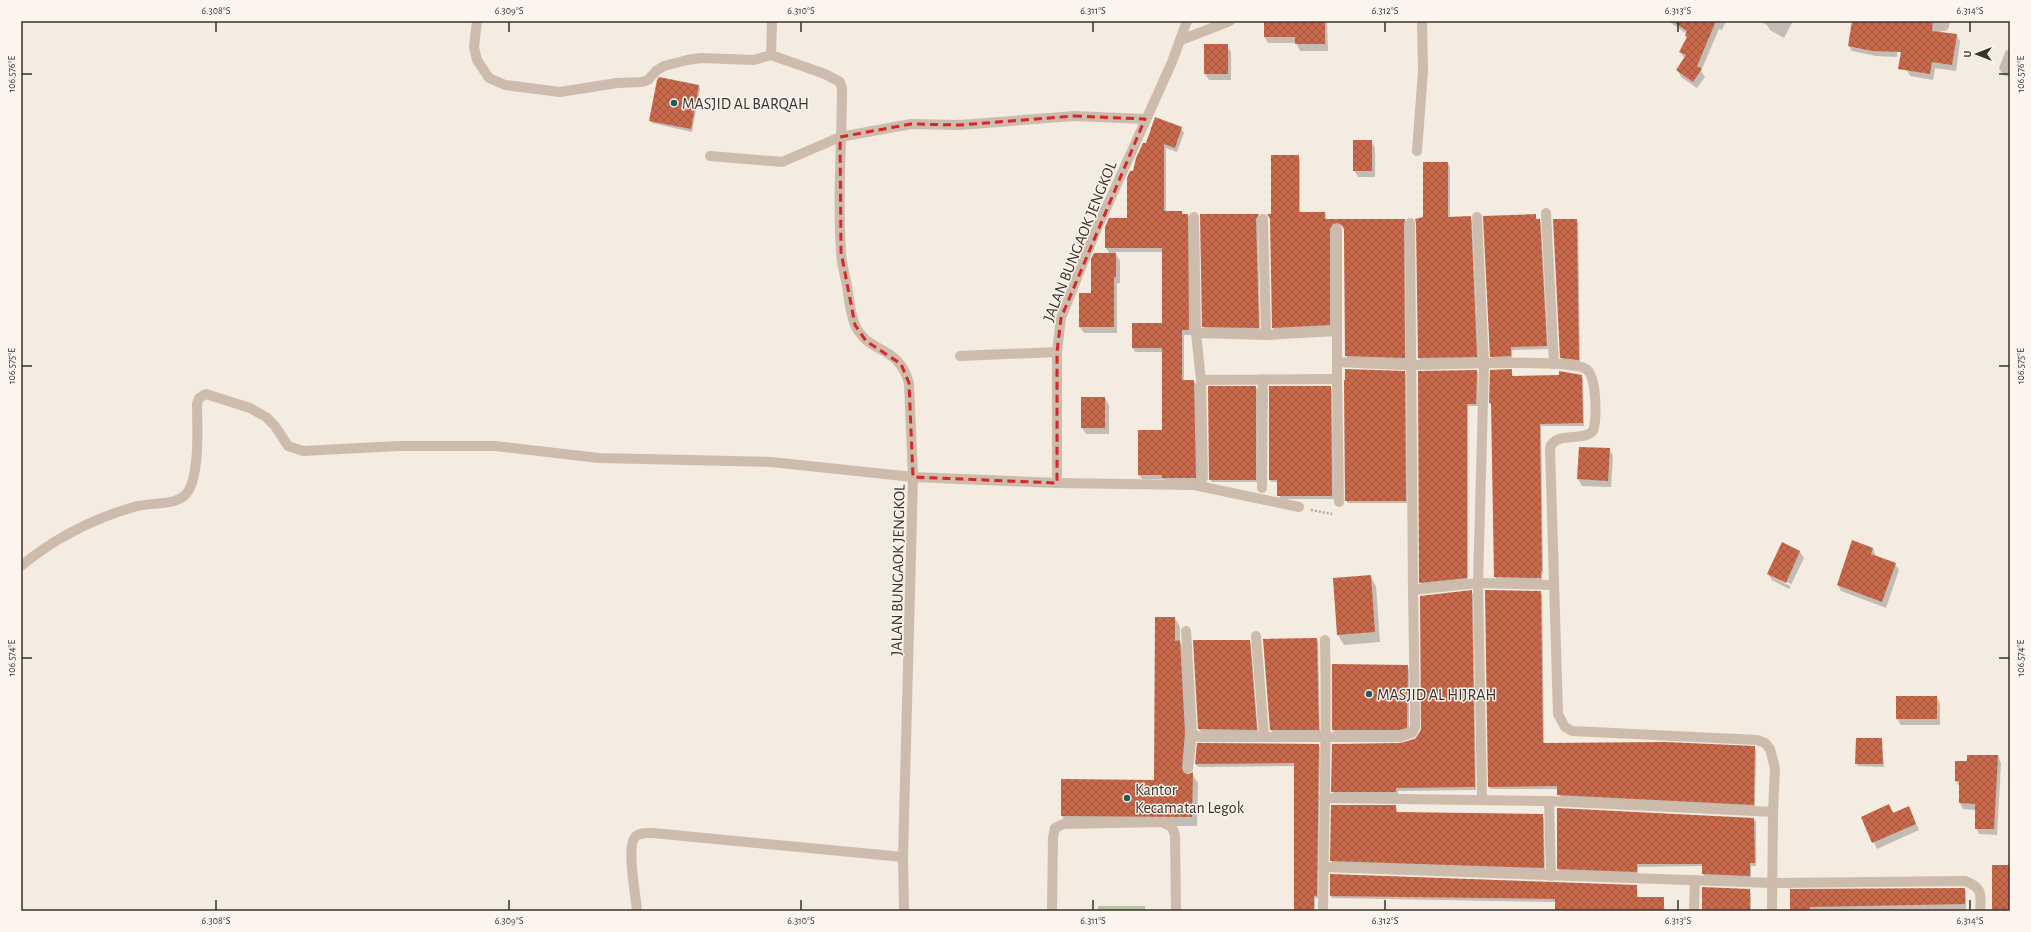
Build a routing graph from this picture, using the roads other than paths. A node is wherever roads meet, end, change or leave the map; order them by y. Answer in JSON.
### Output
{"nodes":[{"id":1,"x":476,"y":21,"type":"edge"},
{"id":2,"x":772,"y":21,"type":"edge"},
{"id":3,"x":1187,"y":21,"type":"edge"},
{"id":4,"x":1230,"y":21,"type":"edge"},
{"id":5,"x":1422,"y":21,"type":"edge"},
{"id":6,"x":1181,"y":40,"type":"junction"},
{"id":7,"x":771,"y":55,"type":"junction"},
{"id":8,"x":1145,"y":119,"type":"junction"},
{"id":9,"x":840,"y":137,"type":"junction"},
{"id":10,"x":1417,"y":151,"type":"dead end"},
{"id":11,"x":710,"y":156,"type":"dead end"},
{"id":12,"x":1546,"y":213,"type":"dead end"},
{"id":13,"x":1194,"y":216,"type":"dead end"},
{"id":14,"x":1477,"y":217,"type":"dead end"},
{"id":15,"x":1264,"y":219,"type":"dead end"},
{"id":16,"x":1410,"y":223,"type":"dead end"},
{"id":17,"x":1337,"y":229,"type":"dead end"},
{"id":18,"x":1337,"y":331,"type":"junction"},
{"id":19,"x":1196,"y":334,"type":"junction"},
{"id":20,"x":1266,"y":335,"type":"junction"},
{"id":21,"x":1058,"y":352,"type":"junction"},
{"id":22,"x":960,"y":356,"type":"dead end"},
{"id":23,"x":1337,"y":362,"type":"junction"},
{"id":24,"x":1484,"y":364,"type":"junction"},
{"id":25,"x":1554,"y":364,"type":"junction"},
{"id":26,"x":1412,"y":365,"type":"junction"},
{"id":27,"x":1264,"y":379,"type":"junction"},
{"id":28,"x":1337,"y":379,"type":"junction"},
{"id":29,"x":1201,"y":380,"type":"junction"},
{"id":30,"x":913,"y":477,"type":"junction"},
{"id":31,"x":1203,"y":478,"type":"dead end"},
{"id":32,"x":1057,"y":483,"type":"junction"},
{"id":33,"x":1262,"y":488,"type":"dead end"},
{"id":34,"x":1339,"y":502,"type":"dead end"},
{"id":35,"x":1299,"y":508,"type":"road end"},
{"id":36,"x":21,"y":566,"type":"edge"},
{"id":37,"x":1478,"y":583,"type":"junction"},
{"id":38,"x":1554,"y":585,"type":"junction"},
{"id":39,"x":1412,"y":590,"type":"junction"},
{"id":40,"x":1186,"y":631,"type":"dead end"},
{"id":41,"x":1256,"y":636,"type":"dead end"},
{"id":42,"x":1325,"y":640,"type":"dead end"},
{"id":43,"x":1192,"y":734,"type":"junction"},
{"id":44,"x":1264,"y":736,"type":"junction"},
{"id":45,"x":1327,"y":736,"type":"junction"},
{"id":46,"x":1188,"y":768,"type":"dead end"},
{"id":47,"x":1324,"y":798,"type":"junction"},
{"id":48,"x":1482,"y":800,"type":"junction"},
{"id":49,"x":1549,"y":801,"type":"junction"},
{"id":50,"x":1773,"y":812,"type":"junction"},
{"id":51,"x":903,"y":858,"type":"junction"},
{"id":52,"x":1323,"y":867,"type":"junction"},
{"id":53,"x":1551,"y":876,"type":"junction"},
{"id":54,"x":1694,"y":880,"type":"junction"},
{"id":55,"x":1773,"y":883,"type":"junction"},
{"id":56,"x":638,"y":911,"type":"edge"},
{"id":57,"x":904,"y":911,"type":"edge"},
{"id":58,"x":1052,"y":911,"type":"edge"},
{"id":59,"x":1176,"y":911,"type":"edge"},
{"id":60,"x":1323,"y":911,"type":"edge"},
{"id":61,"x":1694,"y":911,"type":"edge"},
{"id":62,"x":1772,"y":911,"type":"edge"},
{"id":63,"x":1980,"y":911,"type":"edge"}],
"edges":[{"from":1,"to":7,"type":"street"},
{"from":2,"to":7,"type":"street"},
{"from":3,"to":6,"type":"street","name":"JALAN BUNGAOK JENGKOL"},
{"from":4,"to":6,"type":"street"},
{"from":5,"to":10,"type":"street"},
{"from":6,"to":8,"type":"street","name":"JALAN BUNGAOK JENGKOL"},
{"from":7,"to":9,"type":"street"},
{"from":8,"to":9,"type":"street"},
{"from":8,"to":21,"type":"street","name":"JALAN BUNGAOK JENGKOL"},
{"from":9,"to":11,"type":"street"},
{"from":9,"to":30,"type":"street"},
{"from":12,"to":25,"type":"street"},
{"from":13,"to":19,"type":"street"},
{"from":14,"to":24,"type":"street"},
{"from":15,"to":20,"type":"street"},
{"from":16,"to":26,"type":"street"},
{"from":17,"to":18,"type":"street"},
{"from":18,"to":20,"type":"street"},
{"from":18,"to":23,"type":"street"},
{"from":19,"to":20,"type":"street"},
{"from":19,"to":29,"type":"street"},
{"from":21,"to":22,"type":"street"},
{"from":21,"to":32,"type":"street","name":"JALAN BUNGAOK JENGKOL"},
{"from":23,"to":26,"type":"street"},
{"from":23,"to":28,"type":"street"},
{"from":24,"to":25,"type":"street"},
{"from":24,"to":26,"type":"street"},
{"from":24,"to":37,"type":"street"},
{"from":25,"to":38,"type":"street"},
{"from":26,"to":39,"type":"street"},
{"from":27,"to":28,"type":"street"},
{"from":27,"to":29,"type":"street"},
{"from":27,"to":33,"type":"street"},
{"from":28,"to":34,"type":"street"},
{"from":29,"to":31,"type":"street"},
{"from":30,"to":32,"type":"street","name":"JALAN BUNGAOK JENGKOL"},
{"from":30,"to":36,"type":"street"},
{"from":30,"to":51,"type":"street","name":"JALAN BUNGAOK JENGKOL"},
{"from":32,"to":35,"type":"street"},
{"from":37,"to":38,"type":"street"},
{"from":37,"to":39,"type":"street"},
{"from":37,"to":48,"type":"street"},
{"from":38,"to":50,"type":"street"},
{"from":39,"to":45,"type":"street"},
{"from":40,"to":43,"type":"street"},
{"from":41,"to":44,"type":"street"},
{"from":42,"to":45,"type":"street"},
{"from":43,"to":44,"type":"street"},
{"from":43,"to":46,"type":"street"},
{"from":44,"to":45,"type":"street"},
{"from":45,"to":47,"type":"street"},
{"from":47,"to":48,"type":"street"},
{"from":47,"to":52,"type":"street"},
{"from":48,"to":49,"type":"street"},
{"from":49,"to":50,"type":"street"},
{"from":49,"to":53,"type":"street"},
{"from":50,"to":55,"type":"street"},
{"from":51,"to":56,"type":"street"},
{"from":51,"to":57,"type":"street","name":"JALAN BUNGAOK JENGKOL"},
{"from":52,"to":53,"type":"street"},
{"from":52,"to":60,"type":"street"},
{"from":53,"to":54,"type":"street"},
{"from":54,"to":55,"type":"street"},
{"from":54,"to":61,"type":"street"},
{"from":55,"to":62,"type":"street"},
{"from":55,"to":63,"type":"street"},
{"from":58,"to":59,"type":"street"}]}
